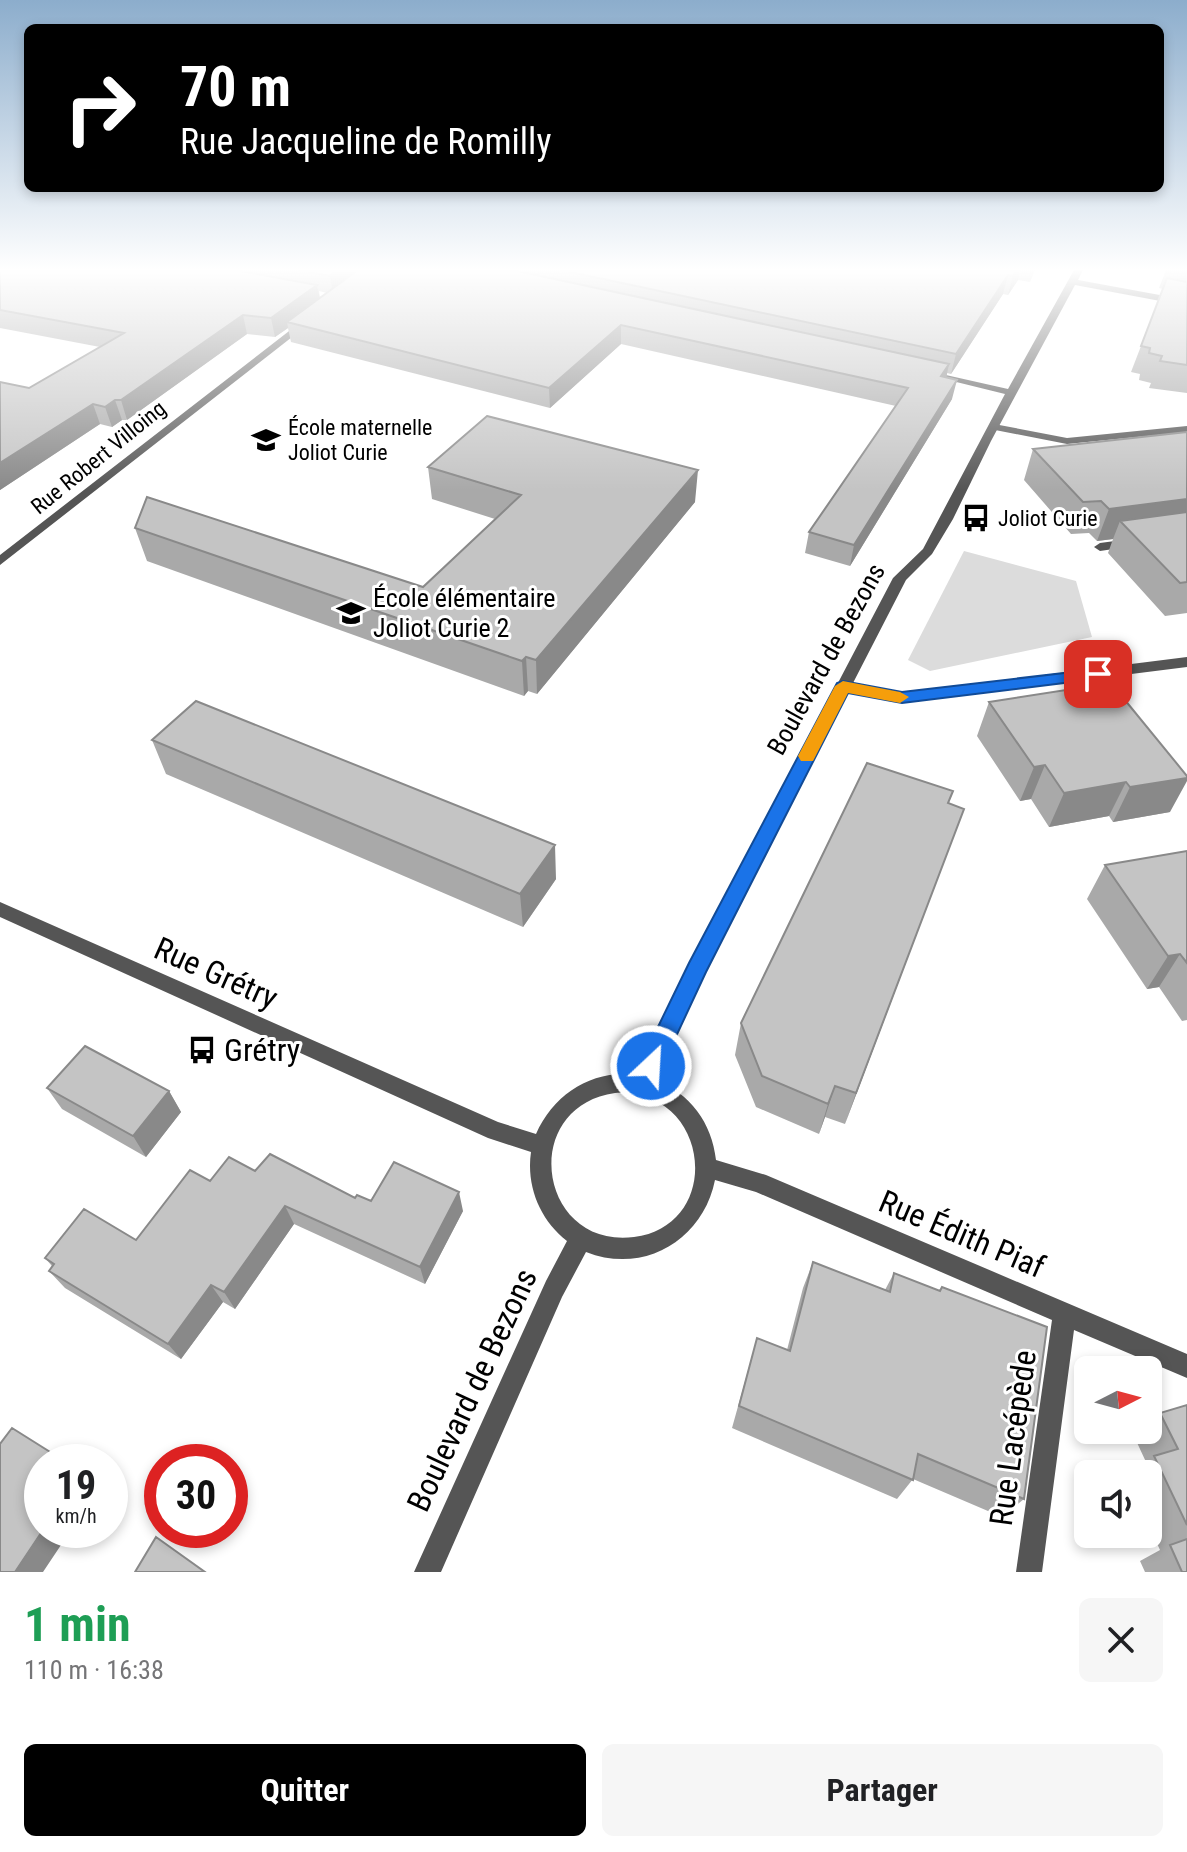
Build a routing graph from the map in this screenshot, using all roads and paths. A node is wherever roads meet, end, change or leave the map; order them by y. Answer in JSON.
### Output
{"nodes":[{"id":1,"x":279,"y":343,"type":"edge"},
{"id":2,"x":1039,"y":343,"type":"edge"},
{"id":3,"x":923,"y":373,"type":"edge"},
{"id":4,"x":1013,"y":393,"type":"junction"},
{"id":5,"x":994,"y":427,"type":"junction"},
{"id":6,"x":1187,"y":429,"type":"edge"},
{"id":7,"x":1144,"y":541,"type":"edge"},
{"id":8,"x":1100,"y":547,"type":"dead end"},
{"id":9,"x":0,"y":561,"type":"edge"},
{"id":10,"x":1187,"y":662,"type":"edge"},
{"id":11,"x":843,"y":686,"type":"junction"},
{"id":12,"x":0,"y":909,"type":"edge"},
{"id":13,"x":642,"y":1086,"type":"junction"},
{"id":14,"x":540,"y":1145,"type":"junction"},
{"id":15,"x":709,"y":1168,"type":"junction"},
{"id":16,"x":582,"y":1236,"type":"junction"},
{"id":17,"x":1065,"y":1313,"type":"junction"},
{"id":18,"x":1187,"y":1366,"type":"edge"},
{"id":19,"x":427,"y":1572,"type":"edge"},
{"id":20,"x":1029,"y":1572,"type":"edge"}],
"edges":[{"from":1,"to":9,"type":"street","name":"Rue Robert Villoing"},
{"from":2,"to":4,"type":"street","name":"Boulevard de Bezons"},
{"from":3,"to":4,"type":"street"},
{"from":4,"to":5,"type":"street","name":"Boulevard de Bezons"},
{"from":5,"to":6,"type":"street"},
{"from":5,"to":11,"type":"street","name":"Boulevard de Bezons"},
{"from":7,"to":8,"type":"street"},
{"from":10,"to":11,"type":"street"},
{"from":11,"to":13,"type":"street","name":"Boulevard de Bezons"},
{"from":12,"to":14,"type":"street","name":"Rue Grétry"},
{"from":13,"to":14,"type":"street"},
{"from":13,"to":15,"type":"street"},
{"from":14,"to":16,"type":"street"},
{"from":15,"to":16,"type":"street"},
{"from":15,"to":17,"type":"street","name":"Rue Édith Piaf"},
{"from":16,"to":19,"type":"street","name":"Boulevard de Bezons"},
{"from":17,"to":18,"type":"street","name":"Rue Édith Piaf"},
{"from":17,"to":20,"type":"street","name":"Rue Lacépède"}]}
